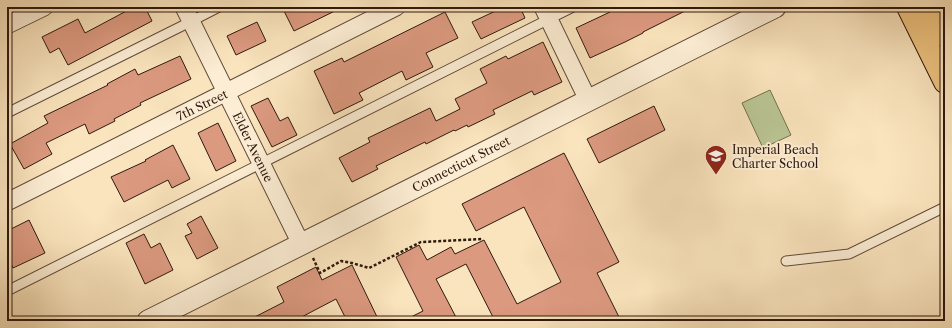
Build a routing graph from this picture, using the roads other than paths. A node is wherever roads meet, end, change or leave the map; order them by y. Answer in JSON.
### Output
{"nodes":[{"id":1,"x":44,"y":7,"type":"edge"},
{"id":2,"x":219,"y":7,"type":"edge"},
{"id":3,"x":396,"y":7,"type":"edge"},
{"id":4,"x":572,"y":7,"type":"edge"},
{"id":5,"x":774,"y":7,"type":"edge"},
{"id":6,"x":908,"y":7,"type":"edge"},
{"id":7,"x":931,"y":7,"type":"edge"},
{"id":8,"x":546,"y":13,"type":"edge"},
{"id":9,"x":187,"y":14,"type":"edge"},
{"id":10,"x":7,"y":25,"type":"edge"},
{"id":11,"x":945,"y":36,"type":"edge"},
{"id":12,"x":945,"y":82,"type":"edge"},
{"id":13,"x":226,"y":93,"type":"junction"},
{"id":14,"x":588,"y":100,"type":"junction"},
{"id":15,"x":7,"y":113,"type":"edge"},
{"id":16,"x":261,"y":164,"type":"junction"},
{"id":17,"x":7,"y":202,"type":"edge"},
{"id":18,"x":945,"y":207,"type":"edge"},
{"id":19,"x":307,"y":250,"type":"junction"},
{"id":20,"x":786,"y":261,"type":"dead end"},
{"id":21,"x":7,"y":291,"type":"edge"},
{"id":22,"x":148,"y":321,"type":"edge"}],
"edges":[{"from":1,"to":10,"type":"street"},
{"from":2,"to":9,"type":"lane"},
{"from":3,"to":13,"type":"street","name":"7th Street"},
{"from":4,"to":8,"type":"lane"},
{"from":5,"to":14,"type":"street","name":"Connecticut Street"},
{"from":6,"to":12,"type":"main road"},
{"from":7,"to":11,"type":"main road"},
{"from":8,"to":14,"type":"street"},
{"from":8,"to":16,"type":"lane"},
{"from":9,"to":13,"type":"street","name":"Elder Avenue"},
{"from":9,"to":15,"type":"lane"},
{"from":13,"to":16,"type":"street","name":"Elder Avenue"},
{"from":13,"to":17,"type":"street","name":"7th Street"},
{"from":14,"to":19,"type":"street","name":"Connecticut Street"},
{"from":16,"to":19,"type":"street","name":"Elder Avenue"},
{"from":16,"to":21,"type":"lane"},
{"from":18,"to":20,"type":"lane"},
{"from":19,"to":22,"type":"street","name":"Connecticut Street"}]}
